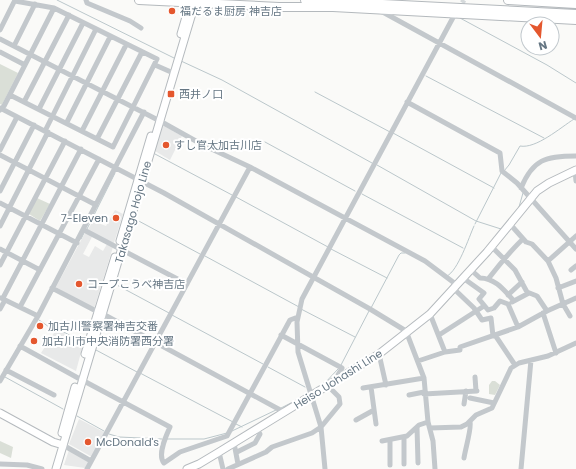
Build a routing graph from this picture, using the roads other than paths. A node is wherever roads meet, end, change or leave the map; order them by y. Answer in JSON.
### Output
{"nodes":[{"id":1,"x":86,"y":0,"type":"edge"},
{"id":2,"x":139,"y":0,"type":"edge"},
{"id":3,"x":305,"y":0,"type":"edge"},
{"id":4,"x":407,"y":0,"type":"edge"},
{"id":5,"x":508,"y":0,"type":"edge"},
{"id":6,"x":15,"y":1,"type":"edge"},
{"id":7,"x":194,"y":1,"type":"edge"},
{"id":8,"x":324,"y":1,"type":"junction"},
{"id":9,"x":35,"y":4,"type":"junction"},
{"id":10,"x":576,"y":4,"type":"edge"},
{"id":11,"x":54,"y":8,"type":"junction"},
{"id":12,"x":378,"y":9,"type":"junction"},
{"id":13,"x":576,"y":9,"type":"edge"},
{"id":14,"x":455,"y":13,"type":"junction"},
{"id":15,"x":576,"y":14,"type":"edge"},
{"id":16,"x":69,"y":15,"type":"junction"},
{"id":17,"x":576,"y":20,"type":"edge"},
{"id":18,"x":83,"y":23,"type":"junction"},
{"id":19,"x":138,"y":28,"type":"dead end"},
{"id":20,"x":96,"y":29,"type":"junction"},
{"id":21,"x":0,"y":30,"type":"edge"},
{"id":22,"x":110,"y":37,"type":"junction"},
{"id":23,"x":0,"y":39,"type":"edge"},
{"id":24,"x":438,"y":44,"type":"junction"},
{"id":25,"x":126,"y":45,"type":"junction"},
{"id":26,"x":14,"y":46,"type":"junction"},
{"id":27,"x":0,"y":52,"type":"edge"},
{"id":28,"x":142,"y":52,"type":"junction"},
{"id":29,"x":31,"y":55,"type":"junction"},
{"id":30,"x":177,"y":59,"type":"junction"},
{"id":31,"x":44,"y":62,"type":"junction"},
{"id":32,"x":25,"y":65,"type":"junction"},
{"id":33,"x":155,"y":65,"type":"junction"},
{"id":34,"x":59,"y":69,"type":"junction"},
{"id":35,"x":171,"y":72,"type":"junction"},
{"id":36,"x":73,"y":76,"type":"junction"},
{"id":37,"x":86,"y":83,"type":"junction"},
{"id":38,"x":102,"y":91,"type":"junction"},
{"id":39,"x":10,"y":95,"type":"junction"},
{"id":40,"x":118,"y":99,"type":"junction"},
{"id":41,"x":24,"y":102,"type":"junction"},
{"id":42,"x":407,"y":102,"type":"junction"},
{"id":43,"x":133,"y":108,"type":"junction"},
{"id":44,"x":0,"y":109,"type":"edge"},
{"id":45,"x":38,"y":109,"type":"junction"},
{"id":46,"x":144,"y":112,"type":"junction"},
{"id":47,"x":52,"y":116,"type":"junction"},
{"id":48,"x":17,"y":117,"type":"junction"},
{"id":49,"x":575,"y":118,"type":"edge"},
{"id":50,"x":158,"y":120,"type":"junction"},
{"id":51,"x":67,"y":122,"type":"junction"},
{"id":52,"x":34,"y":125,"type":"junction"},
{"id":53,"x":82,"y":131,"type":"junction"},
{"id":54,"x":47,"y":132,"type":"junction"},
{"id":55,"x":97,"y":139,"type":"junction"},
{"id":56,"x":65,"y":141,"type":"junction"},
{"id":57,"x":81,"y":149,"type":"junction"},
{"id":58,"x":0,"y":150,"type":"edge"},
{"id":59,"x":0,"y":155,"type":"edge"},
{"id":60,"x":576,"y":156,"type":"edge"},
{"id":61,"x":99,"y":158,"type":"junction"},
{"id":62,"x":15,"y":162,"type":"junction"},
{"id":63,"x":116,"y":167,"type":"junction"},
{"id":64,"x":250,"y":167,"type":"junction"},
{"id":65,"x":29,"y":170,"type":"junction"},
{"id":66,"x":575,"y":170,"type":"edge"},
{"id":67,"x":45,"y":179,"type":"junction"},
{"id":68,"x":140,"y":180,"type":"junction"},
{"id":69,"x":576,"y":181,"type":"edge"},
{"id":70,"x":62,"y":187,"type":"junction"},
{"id":71,"x":0,"y":190,"type":"edge"},
{"id":72,"x":523,"y":190,"type":"junction"},
{"id":73,"x":79,"y":196,"type":"junction"},
{"id":74,"x":530,"y":198,"type":"junction"},
{"id":75,"x":0,"y":203,"type":"edge"},
{"id":76,"x":96,"y":205,"type":"junction"},
{"id":77,"x":9,"y":208,"type":"junction"},
{"id":78,"x":26,"y":216,"type":"junction"},
{"id":79,"x":345,"y":217,"type":"junction"},
{"id":80,"x":42,"y":224,"type":"junction"},
{"id":81,"x":219,"y":224,"type":"junction"},
{"id":82,"x":510,"y":224,"type":"junction"},
{"id":83,"x":0,"y":226,"type":"edge"},
{"id":84,"x":85,"y":230,"type":"junction"},
{"id":85,"x":59,"y":234,"type":"junction"},
{"id":86,"x":576,"y":236,"type":"edge"},
{"id":87,"x":523,"y":239,"type":"junction"},
{"id":88,"x":77,"y":243,"type":"junction"},
{"id":89,"x":569,"y":243,"type":"junction"},
{"id":90,"x":492,"y":247,"type":"junction"},
{"id":91,"x":120,"y":248,"type":"junction"},
{"id":92,"x":0,"y":249,"type":"edge"},
{"id":93,"x":576,"y":250,"type":"edge"},
{"id":94,"x":7,"y":253,"type":"junction"},
{"id":95,"x":505,"y":259,"type":"junction"},
{"id":96,"x":23,"y":261,"type":"junction"},
{"id":97,"x":548,"y":261,"type":"junction"},
{"id":98,"x":0,"y":266,"type":"edge"},
{"id":99,"x":576,"y":266,"type":"edge"},
{"id":100,"x":40,"y":270,"type":"junction"},
{"id":101,"x":471,"y":270,"type":"junction"},
{"id":102,"x":571,"y":270,"type":"dead end"},
{"id":103,"x":313,"y":277,"type":"junction"},
{"id":104,"x":463,"y":278,"type":"junction"},
{"id":105,"x":482,"y":278,"type":"junction"},
{"id":106,"x":489,"y":278,"type":"junction"},
{"id":107,"x":576,"y":281,"type":"edge"},
{"id":108,"x":522,"y":282,"type":"junction"},
{"id":109,"x":187,"y":284,"type":"junction"},
{"id":110,"x":455,"y":286,"type":"junction"},
{"id":111,"x":476,"y":287,"type":"junction"},
{"id":112,"x":54,"y":288,"type":"junction"},
{"id":113,"x":558,"y":288,"type":"junction"},
{"id":114,"x":529,"y":293,"type":"junction"},
{"id":115,"x":508,"y":295,"type":"junction"},
{"id":116,"x":3,"y":298,"type":"edge"},
{"id":117,"x":576,"y":298,"type":"edge"},
{"id":118,"x":514,"y":301,"type":"junction"},
{"id":119,"x":508,"y":304,"type":"junction"},
{"id":120,"x":563,"y":304,"type":"junction"},
{"id":121,"x":484,"y":306,"type":"junction"},
{"id":122,"x":20,"y":307,"type":"junction"},
{"id":123,"x":0,"y":309,"type":"edge"},
{"id":124,"x":476,"y":310,"type":"junction"},
{"id":125,"x":545,"y":312,"type":"junction"},
{"id":126,"x":100,"y":313,"type":"junction"},
{"id":127,"x":430,"y":314,"type":"junction"},
{"id":128,"x":38,"y":316,"type":"junction"},
{"id":129,"x":570,"y":316,"type":"dead end"},
{"id":130,"x":298,"y":317,"type":"junction"},
{"id":131,"x":518,"y":327,"type":"junction"},
{"id":132,"x":406,"y":331,"type":"junction"},
{"id":133,"x":281,"y":335,"type":"junction"},
{"id":134,"x":439,"y":335,"type":"junction"},
{"id":135,"x":494,"y":336,"type":"junction"},
{"id":136,"x":155,"y":343,"type":"junction"},
{"id":137,"x":576,"y":343,"type":"edge"},
{"id":138,"x":297,"y":344,"type":"junction"},
{"id":139,"x":21,"y":347,"type":"junction"},
{"id":140,"x":445,"y":352,"type":"junction"},
{"id":141,"x":556,"y":353,"type":"junction"},
{"id":142,"x":379,"y":354,"type":"junction"},
{"id":143,"x":418,"y":360,"type":"junction"},
{"id":144,"x":531,"y":360,"type":"junction"},
{"id":145,"x":515,"y":365,"type":"junction"},
{"id":146,"x":7,"y":370,"type":"junction"},
{"id":147,"x":2,"y":377,"type":"edge"},
{"id":148,"x":475,"y":377,"type":"dead end"},
{"id":149,"x":424,"y":378,"type":"junction"},
{"id":150,"x":80,"y":379,"type":"junction"},
{"id":151,"x":331,"y":384,"type":"junction"},
{"id":152,"x":386,"y":385,"type":"junction"},
{"id":153,"x":371,"y":387,"type":"junction"},
{"id":154,"x":363,"y":388,"type":"dead end"},
{"id":155,"x":466,"y":391,"type":"junction"},
{"id":156,"x":424,"y":393,"type":"junction"},
{"id":157,"x":250,"y":394,"type":"junction"},
{"id":158,"x":312,"y":394,"type":"junction"},
{"id":159,"x":50,"y":395,"type":"dead end"},
{"id":160,"x":410,"y":395,"type":"dead end"},
{"id":161,"x":470,"y":398,"type":"dead end"},
{"id":162,"x":123,"y":402,"type":"junction"},
{"id":163,"x":464,"y":404,"type":"dead end"},
{"id":164,"x":494,"y":404,"type":"junction"},
{"id":165,"x":280,"y":410,"type":"junction"},
{"id":166,"x":374,"y":410,"type":"junction"},
{"id":167,"x":0,"y":413,"type":"edge"},
{"id":168,"x":356,"y":420,"type":"dead end"},
{"id":169,"x":470,"y":422,"type":"junction"},
{"id":170,"x":376,"y":424,"type":"dead end"},
{"id":171,"x":429,"y":425,"type":"junction"},
{"id":172,"x":321,"y":427,"type":"junction"},
{"id":173,"x":417,"y":427,"type":"junction"},
{"id":174,"x":257,"y":429,"type":"junction"},
{"id":175,"x":404,"y":437,"type":"junction"},
{"id":176,"x":217,"y":440,"type":"junction"},
{"id":177,"x":390,"y":440,"type":"junction"},
{"id":178,"x":382,"y":441,"type":"dead end"},
{"id":179,"x":234,"y":443,"type":"junction"},
{"id":180,"x":61,"y":445,"type":"junction"},
{"id":181,"x":220,"y":452,"type":"junction"},
{"id":182,"x":237,"y":452,"type":"junction"},
{"id":183,"x":464,"y":458,"type":"dead end"},
{"id":184,"x":91,"y":461,"type":"junction"},
{"id":185,"x":0,"y":464,"type":"edge"},
{"id":186,"x":238,"y":464,"type":"junction"},
{"id":187,"x":404,"y":464,"type":"dead end"},
{"id":188,"x":418,"y":464,"type":"dead end"},
{"id":189,"x":390,"y":465,"type":"dead end"},
{"id":190,"x":42,"y":469,"type":"edge"},
{"id":191,"x":51,"y":469,"type":"edge"},
{"id":192,"x":56,"y":469,"type":"edge"},
{"id":193,"x":87,"y":469,"type":"edge"},
{"id":194,"x":187,"y":469,"type":"edge"},
{"id":195,"x":223,"y":469,"type":"edge"},
{"id":196,"x":228,"y":469,"type":"edge"},
{"id":197,"x":325,"y":469,"type":"edge"},
{"id":198,"x":435,"y":469,"type":"edge"},
{"id":199,"x":521,"y":469,"type":"edge"}],
"edges":[{"from":1,"to":19,"type":"street"},
{"from":2,"to":7,"type":"highway"},
{"from":3,"to":8,"type":"highway"},
{"from":4,"to":13,"type":"highway"},
{"from":5,"to":10,"type":"highway"},
{"from":6,"to":9,"type":"street"},
{"from":6,"to":21,"type":"street"},
{"from":7,"to":8,"type":"highway"},
{"from":7,"to":12,"type":"highway"},
{"from":7,"to":30,"type":"main road","name":"Takasago Hojo Line"},
{"from":8,"to":15,"type":"highway"},
{"from":9,"to":11,"type":"street"},
{"from":9,"to":26,"type":"street"},
{"from":11,"to":16,"type":"street"},
{"from":11,"to":29,"type":"street"},
{"from":12,"to":14,"type":"highway"},
{"from":12,"to":24,"type":"street"},
{"from":14,"to":17,"type":"highway"},
{"from":14,"to":24,"type":"street"},
{"from":16,"to":18,"type":"street"},
{"from":16,"to":31,"type":"street"},
{"from":18,"to":20,"type":"street"},
{"from":18,"to":34,"type":"street"},
{"from":20,"to":22,"type":"street"},
{"from":20,"to":36,"type":"street"},
{"from":22,"to":25,"type":"street"},
{"from":22,"to":37,"type":"street"},
{"from":23,"to":26,"type":"street"},
{"from":24,"to":42,"type":"street"},
{"from":24,"to":49,"type":"street"},
{"from":25,"to":28,"type":"street"},
{"from":25,"to":38,"type":"street"},
{"from":26,"to":29,"type":"street"},
{"from":27,"to":32,"type":"street"},
{"from":28,"to":33,"type":"street"},
{"from":28,"to":40,"type":"street"},
{"from":29,"to":31,"type":"street"},
{"from":29,"to":32,"type":"street"},
{"from":30,"to":35,"type":"main road","name":"Takasago Hojo Line"},
{"from":30,"to":50,"type":"main road","name":"Takasago Hojo Line"},
{"from":31,"to":34,"type":"street"},
{"from":31,"to":41,"type":"street"},
{"from":32,"to":39,"type":"street"},
{"from":33,"to":35,"type":"street"},
{"from":33,"to":43,"type":"street"},
{"from":34,"to":36,"type":"street"},
{"from":34,"to":45,"type":"street"},
{"from":35,"to":50,"type":"main road","name":"Takasago Hojo Line"},
{"from":36,"to":37,"type":"street"},
{"from":36,"to":47,"type":"street"},
{"from":37,"to":38,"type":"street"},
{"from":37,"to":51,"type":"street"},
{"from":38,"to":40,"type":"street"},
{"from":38,"to":53,"type":"street"},
{"from":39,"to":41,"type":"street"},
{"from":39,"to":44,"type":"street"},
{"from":40,"to":43,"type":"street"},
{"from":40,"to":55,"type":"street"},
{"from":41,"to":45,"type":"street"},
{"from":42,"to":72,"type":"street"},
{"from":42,"to":79,"type":"street"},
{"from":43,"to":46,"type":"street"},
{"from":43,"to":55,"type":"street"},
{"from":44,"to":48,"type":"street"},
{"from":45,"to":47,"type":"street"},
{"from":46,"to":50,"type":"street"},
{"from":46,"to":63,"type":"street"},
{"from":47,"to":51,"type":"street"},
{"from":47,"to":54,"type":"street"},
{"from":48,"to":52,"type":"street"},
{"from":48,"to":58,"type":"street"},
{"from":50,"to":64,"type":"street"},
{"from":50,"to":68,"type":"main road","name":"Takasago Hojo Line"},
{"from":51,"to":53,"type":"street"},
{"from":52,"to":54,"type":"street"},
{"from":52,"to":62,"type":"street"},
{"from":53,"to":55,"type":"street"},
{"from":54,"to":56,"type":"street"},
{"from":54,"to":65,"type":"street"},
{"from":56,"to":57,"type":"street"},
{"from":56,"to":67,"type":"street"},
{"from":57,"to":61,"type":"street"},
{"from":57,"to":70,"type":"street"},
{"from":59,"to":62,"type":"street"},
{"from":60,"to":72,"type":"street"},
{"from":61,"to":63,"type":"street"},
{"from":61,"to":73,"type":"street"},
{"from":62,"to":65,"type":"street"},
{"from":62,"to":71,"type":"street"},
{"from":63,"to":68,"type":"street"},
{"from":63,"to":76,"type":"street"},
{"from":64,"to":79,"type":"street"},
{"from":64,"to":81,"type":"street"},
{"from":65,"to":67,"type":"street"},
{"from":65,"to":77,"type":"street"},
{"from":66,"to":69,"type":"street"},
{"from":66,"to":74,"type":"main road","name":"Heiso Uohashi Line"},
{"from":67,"to":70,"type":"street"},
{"from":67,"to":78,"type":"street"},
{"from":68,"to":81,"type":"street"},
{"from":68,"to":91,"type":"main road","name":"Takasago Hojo Line"},
{"from":70,"to":73,"type":"street"},
{"from":70,"to":80,"type":"street"},
{"from":72,"to":74,"type":"street"},
{"from":73,"to":76,"type":"street"},
{"from":73,"to":85,"type":"street"},
{"from":74,"to":82,"type":"main road","name":"Heiso Uohashi Line"},
{"from":74,"to":89,"type":"street"},
{"from":75,"to":77,"type":"street"},
{"from":76,"to":84,"type":"street"},
{"from":77,"to":78,"type":"street"},
{"from":77,"to":83,"type":"street"},
{"from":78,"to":80,"type":"street"},
{"from":78,"to":94,"type":"street"},
{"from":79,"to":103,"type":"street"},
{"from":79,"to":110,"type":"street"},
{"from":80,"to":85,"type":"street"},
{"from":80,"to":96,"type":"street"},
{"from":81,"to":103,"type":"street"},
{"from":81,"to":109,"type":"street"},
{"from":82,"to":87,"type":"street"},
{"from":82,"to":90,"type":"main road","name":"Heiso Uohashi Line"},
{"from":84,"to":88,"type":"street"},
{"from":84,"to":91,"type":"street"},
{"from":85,"to":88,"type":"street"},
{"from":85,"to":100,"type":"street"},
{"from":86,"to":89,"type":"street"},
{"from":87,"to":95,"type":"street"},
{"from":87,"to":97,"type":"street"},
{"from":88,"to":112,"type":"street"},
{"from":89,"to":93,"type":"street"},
{"from":89,"to":97,"type":"street"},
{"from":90,"to":95,"type":"street"},
{"from":90,"to":101,"type":"main road","name":"Heiso Uohashi Line"},
{"from":91,"to":109,"type":"street"},
{"from":91,"to":126,"type":"main road","name":"Takasago Hojo Line"},
{"from":92,"to":94,"type":"street"},
{"from":94,"to":96,"type":"street"},
{"from":94,"to":98,"type":"street"},
{"from":95,"to":106,"type":"street"},
{"from":95,"to":108,"type":"street"},
{"from":96,"to":100,"type":"street"},
{"from":96,"to":116,"type":"street"},
{"from":97,"to":113,"type":"street"},
{"from":99,"to":102,"type":"street"},
{"from":100,"to":122,"type":"street"},
{"from":101,"to":104,"type":"main road","name":"Heiso Uohashi Line"},
{"from":101,"to":105,"type":"street"},
{"from":103,"to":130,"type":"street"},
{"from":103,"to":132,"type":"street"},
{"from":104,"to":110,"type":"main road","name":"Heiso Uohashi Line"},
{"from":104,"to":111,"type":"street"},
{"from":105,"to":106,"type":"street"},
{"from":105,"to":111,"type":"street"},
{"from":106,"to":115,"type":"street"},
{"from":107,"to":113,"type":"street"},
{"from":108,"to":114,"type":"street"},
{"from":108,"to":115,"type":"street"},
{"from":109,"to":136,"type":"street"},
{"from":110,"to":124,"type":"street"},
{"from":110,"to":127,"type":"main road","name":"Heiso Uohashi Line"},
{"from":111,"to":121,"type":"street"},
{"from":112,"to":126,"type":"street"},
{"from":112,"to":128,"type":"street"},
{"from":113,"to":120,"type":"street"},
{"from":114,"to":118,"type":"street"},
{"from":114,"to":125,"type":"street"},
{"from":115,"to":118,"type":"street"},
{"from":116,"to":122,"type":"street"},
{"from":116,"to":123,"type":"street"},
{"from":117,"to":120,"type":"street"},
{"from":118,"to":119,"type":"street"},
{"from":119,"to":121,"type":"street"},
{"from":119,"to":131,"type":"street"},
{"from":120,"to":125,"type":"street"},
{"from":120,"to":129,"type":"street"},
{"from":121,"to":124,"type":"street"},
{"from":122,"to":128,"type":"street"},
{"from":124,"to":134,"type":"street"},
{"from":124,"to":135,"type":"street"},
{"from":125,"to":131,"type":"street"},
{"from":125,"to":141,"type":"street"},
{"from":126,"to":136,"type":"street"},
{"from":126,"to":150,"type":"main road","name":"Takasago Hojo Line"},
{"from":127,"to":132,"type":"main road","name":"Heiso Uohashi Line"},
{"from":127,"to":134,"type":"street"},
{"from":128,"to":139,"type":"street"},
{"from":130,"to":133,"type":"street"},
{"from":130,"to":138,"type":"street"},
{"from":131,"to":135,"type":"street"},
{"from":132,"to":142,"type":"main road","name":"Heiso Uohashi Line"},
{"from":132,"to":143,"type":"street"},
{"from":133,"to":138,"type":"street"},
{"from":133,"to":157,"type":"street"},
{"from":134,"to":140,"type":"street"},
{"from":135,"to":140,"type":"street"},
{"from":135,"to":145,"type":"street"},
{"from":136,"to":157,"type":"street"},
{"from":136,"to":162,"type":"street"},
{"from":137,"to":141,"type":"street"},
{"from":138,"to":151,"type":"street"},
{"from":138,"to":158,"type":"street"},
{"from":139,"to":146,"type":"street"},
{"from":139,"to":150,"type":"street"},
{"from":140,"to":143,"type":"street"},
{"from":141,"to":144,"type":"street"},
{"from":142,"to":151,"type":"main road","name":"Heiso Uohashi Line"},
{"from":142,"to":152,"type":"street"},
{"from":143,"to":149,"type":"street"},
{"from":144,"to":145,"type":"street"},
{"from":144,"to":199,"type":"street"},
{"from":145,"to":164,"type":"street"},
{"from":146,"to":147,"type":"street"},
{"from":146,"to":159,"type":"street"},
{"from":148,"to":155,"type":"street"},
{"from":149,"to":152,"type":"street"},
{"from":149,"to":156,"type":"street"},
{"from":150,"to":162,"type":"street"},
{"from":150,"to":180,"type":"main road","name":"Takasago Hojo Line"},
{"from":151,"to":158,"type":"main road","name":"Heiso Uohashi Line"},
{"from":151,"to":172,"type":"street"},
{"from":152,"to":153,"type":"street"},
{"from":153,"to":154,"type":"street"},
{"from":153,"to":166,"type":"street"},
{"from":155,"to":156,"type":"street"},
{"from":155,"to":163,"type":"street"},
{"from":156,"to":160,"type":"street"},
{"from":156,"to":171,"type":"street"},
{"from":157,"to":165,"type":"street"},
{"from":157,"to":176,"type":"street"},
{"from":158,"to":165,"type":"main road","name":"Heiso Uohashi Line"},
{"from":158,"to":172,"type":"street"},
{"from":161,"to":164,"type":"street"},
{"from":162,"to":176,"type":"street"},
{"from":162,"to":184,"type":"street"},
{"from":164,"to":169,"type":"street"},
{"from":165,"to":174,"type":"main road","name":"Heiso Uohashi Line"},
{"from":166,"to":168,"type":"street"},
{"from":166,"to":170,"type":"street"},
{"from":167,"to":180,"type":"main road"},
{"from":169,"to":171,"type":"street"},
{"from":169,"to":183,"type":"street"},
{"from":171,"to":173,"type":"street"},
{"from":171,"to":198,"type":"street"},
{"from":172,"to":186,"type":"street"},
{"from":172,"to":197,"type":"street"},
{"from":173,"to":175,"type":"street"},
{"from":173,"to":188,"type":"street"},
{"from":174,"to":179,"type":"main road","name":"Heiso Uohashi Line"},
{"from":174,"to":182,"type":"street"},
{"from":175,"to":177,"type":"street"},
{"from":175,"to":187,"type":"street"},
{"from":176,"to":181,"type":"street"},
{"from":177,"to":178,"type":"street"},
{"from":177,"to":189,"type":"street"},
{"from":179,"to":181,"type":"main road","name":"Heiso Uohashi Line"},
{"from":179,"to":182,"type":"street"},
{"from":180,"to":184,"type":"street"},
{"from":180,"to":191,"type":"main road","name":"Takasago Hojo Line"},
{"from":180,"to":192,"type":"main road","name":"Takasago Hojo Line"},
{"from":181,"to":194,"type":"main road","name":"Heiso Uohashi Line"},
{"from":181,"to":195,"type":"street"},
{"from":182,"to":186,"type":"street"},
{"from":184,"to":193,"type":"street"},
{"from":185,"to":190,"type":"street"},
{"from":186,"to":196,"type":"street"}]}
